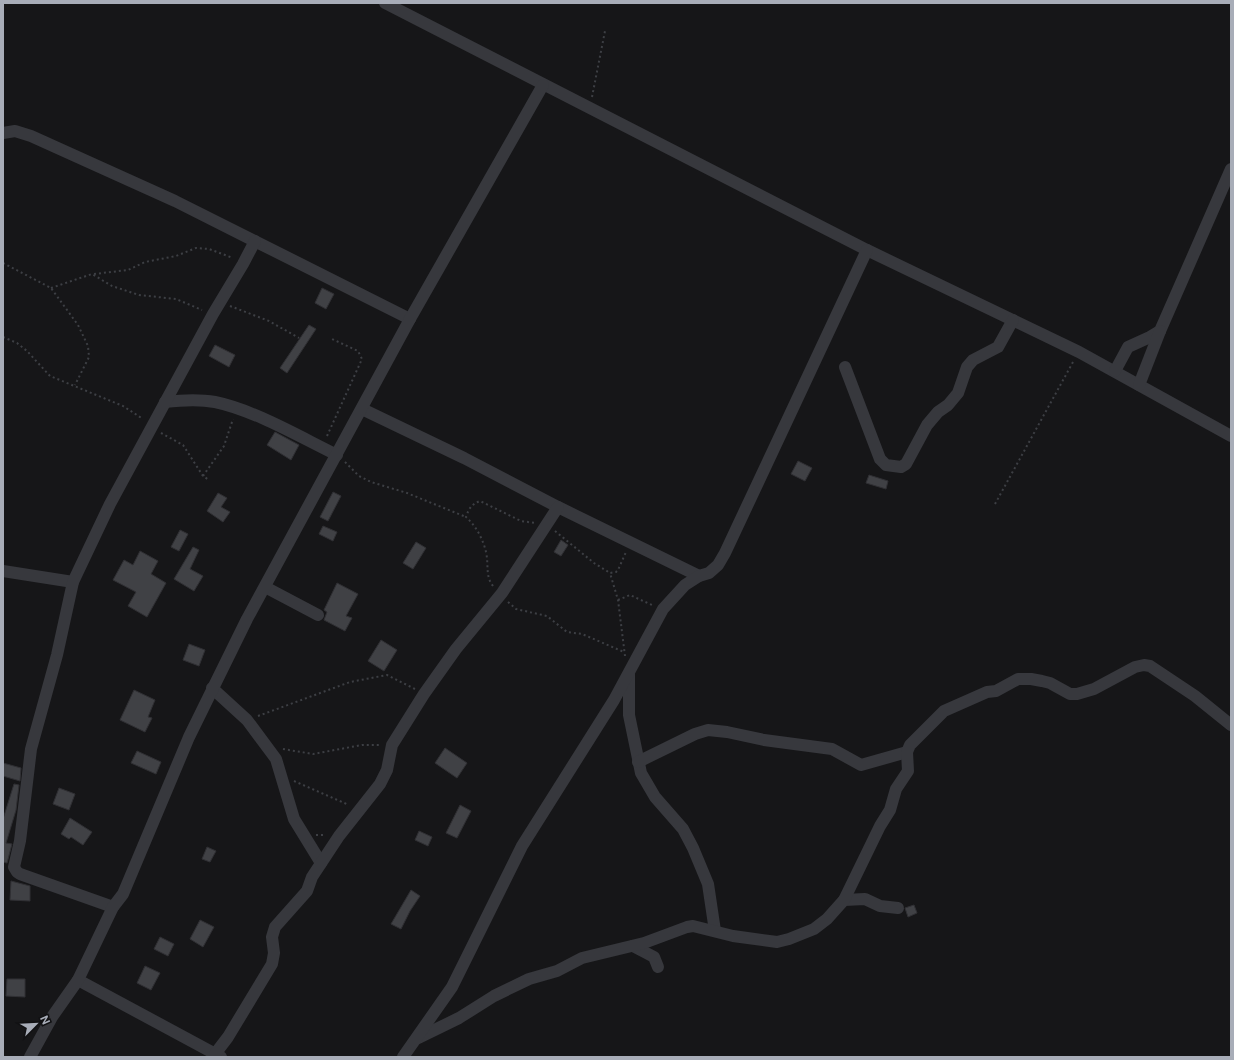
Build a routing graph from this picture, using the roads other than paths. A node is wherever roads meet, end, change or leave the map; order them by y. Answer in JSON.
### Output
{"nodes":[{"id":1,"x":384,"y":3,"type":"edge"},
{"id":2,"x":543,"y":85,"type":"junction"},
{"id":3,"x":3,"y":133,"type":"edge"},
{"id":4,"x":1231,"y":169,"type":"edge"},
{"id":5,"x":255,"y":241,"type":"junction"},
{"id":6,"x":867,"y":250,"type":"junction"},
{"id":7,"x":410,"y":319,"type":"junction"},
{"id":8,"x":1013,"y":320,"type":"junction"},
{"id":9,"x":1160,"y":331,"type":"junction"},
{"id":10,"x":845,"y":367,"type":"dead end"},
{"id":11,"x":1115,"y":371,"type":"junction"},
{"id":12,"x":1139,"y":385,"type":"junction"},
{"id":13,"x":166,"y":402,"type":"junction"},
{"id":14,"x":362,"y":409,"type":"junction"},
{"id":15,"x":1231,"y":436,"type":"edge"},
{"id":16,"x":336,"y":455,"type":"junction"},
{"id":17,"x":558,"y":507,"type":"junction"},
{"id":18,"x":3,"y":571,"type":"edge"},
{"id":19,"x":699,"y":576,"type":"junction"},
{"id":20,"x":73,"y":582,"type":"junction"},
{"id":21,"x":264,"y":587,"type":"junction"},
{"id":22,"x":318,"y":615,"type":"dead end"},
{"id":23,"x":629,"y":673,"type":"junction"},
{"id":24,"x":212,"y":688,"type":"junction"},
{"id":25,"x":1231,"y":725,"type":"edge"},
{"id":26,"x":907,"y":752,"type":"junction"},
{"id":27,"x":638,"y":762,"type":"junction"},
{"id":28,"x":321,"y":863,"type":"junction"},
{"id":29,"x":844,"y":900,"type":"junction"},
{"id":30,"x":113,"y":907,"type":"junction"},
{"id":31,"x":898,"y":908,"type":"dead end"},
{"id":32,"x":715,"y":931,"type":"junction"},
{"id":33,"x":633,"y":946,"type":"junction"},
{"id":34,"x":658,"y":967,"type":"dead end"},
{"id":35,"x":78,"y":980,"type":"junction"},
{"id":36,"x":418,"y":1038,"type":"junction"},
{"id":37,"x":218,"y":1055,"type":"edge"},
{"id":38,"x":30,"y":1057,"type":"edge"},
{"id":39,"x":403,"y":1057,"type":"edge"}],
"edges":[{"from":1,"to":2,"type":"street"},
{"from":2,"to":6,"type":"street"},
{"from":2,"to":7,"type":"street"},
{"from":3,"to":5,"type":"street"},
{"from":4,"to":9,"type":"street"},
{"from":5,"to":7,"type":"street"},
{"from":5,"to":13,"type":"street"},
{"from":6,"to":8,"type":"street"},
{"from":6,"to":19,"type":"street"},
{"from":7,"to":14,"type":"street"},
{"from":8,"to":10,"type":"street"},
{"from":8,"to":11,"type":"street"},
{"from":9,"to":11,"type":"street"},
{"from":9,"to":12,"type":"street"},
{"from":11,"to":12,"type":"street"},
{"from":12,"to":15,"type":"street"},
{"from":13,"to":16,"type":"street"},
{"from":13,"to":20,"type":"street"},
{"from":14,"to":16,"type":"street"},
{"from":14,"to":17,"type":"street"},
{"from":16,"to":21,"type":"street"},
{"from":17,"to":19,"type":"street"},
{"from":17,"to":28,"type":"street"},
{"from":18,"to":20,"type":"street"},
{"from":19,"to":23,"type":"street"},
{"from":20,"to":30,"type":"street"},
{"from":21,"to":22,"type":"street"},
{"from":21,"to":24,"type":"street"},
{"from":23,"to":27,"type":"street"},
{"from":23,"to":36,"type":"street"},
{"from":24,"to":28,"type":"street"},
{"from":24,"to":30,"type":"street"},
{"from":25,"to":26,"type":"street"},
{"from":26,"to":27,"type":"street"},
{"from":26,"to":29,"type":"street"},
{"from":27,"to":32,"type":"street"},
{"from":28,"to":37,"type":"street"},
{"from":29,"to":31,"type":"street"},
{"from":29,"to":32,"type":"street"},
{"from":30,"to":35,"type":"street"},
{"from":32,"to":33,"type":"street"},
{"from":33,"to":34,"type":"street"},
{"from":33,"to":36,"type":"street"},
{"from":35,"to":37,"type":"street"},
{"from":35,"to":38,"type":"street"},
{"from":36,"to":39,"type":"street"}]}
